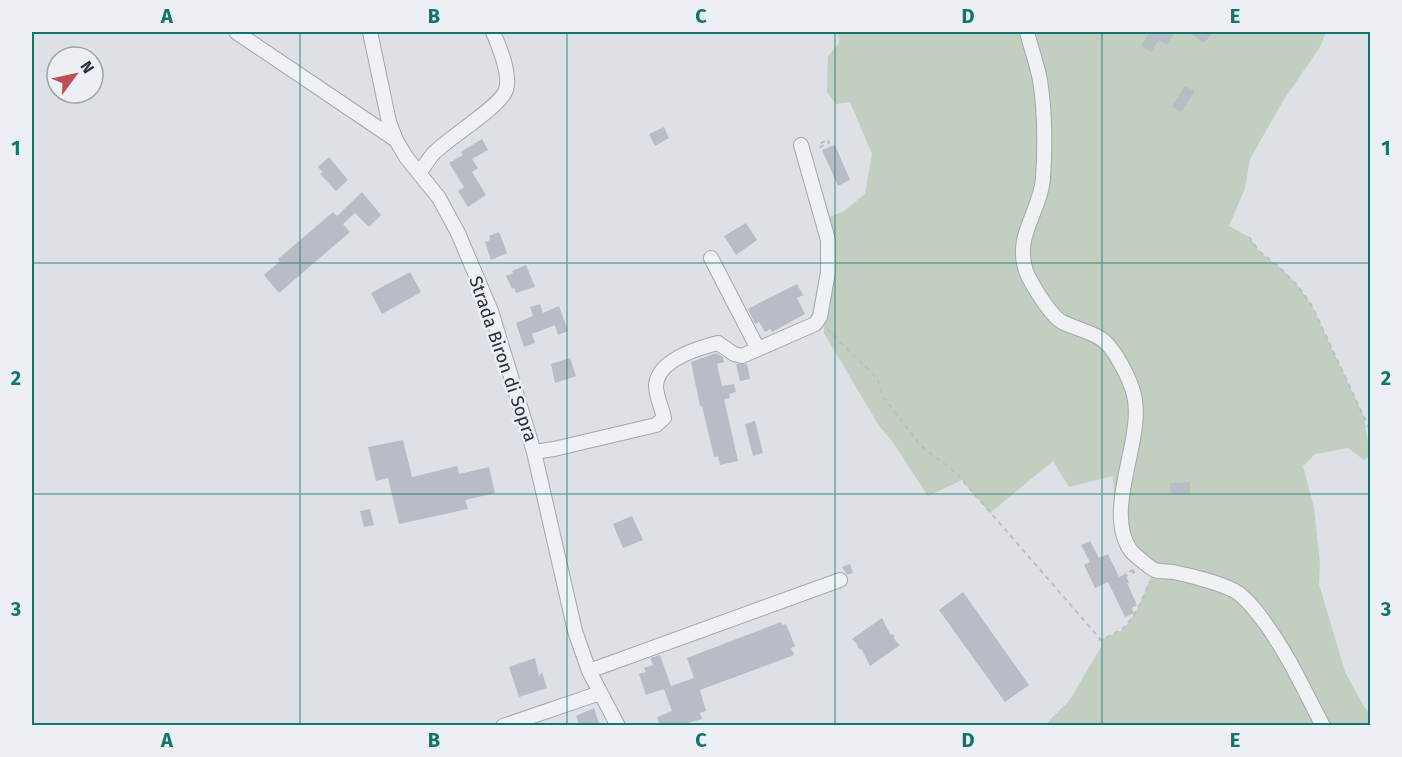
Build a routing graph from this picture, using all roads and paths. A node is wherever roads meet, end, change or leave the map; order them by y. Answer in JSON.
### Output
{"nodes":[{"id":1,"x":236,"y":32,"type":"edge"},
{"id":2,"x":370,"y":32,"type":"edge"},
{"id":3,"x":493,"y":32,"type":"edge"},
{"id":4,"x":1027,"y":32,"type":"edge"},
{"id":5,"x":396,"y":140,"type":"junction"},
{"id":6,"x":801,"y":145,"type":"dead end"},
{"id":7,"x":419,"y":173,"type":"junction"},
{"id":8,"x":1249,"y":237,"type":"dead end"},
{"id":9,"x":711,"y":258,"type":"dead end"},
{"id":10,"x":815,"y":324,"type":"junction"},
{"id":11,"x":758,"y":349,"type":"junction"},
{"id":12,"x":1371,"y":430,"type":"edge"},
{"id":13,"x":534,"y":452,"type":"junction"},
{"id":14,"x":1153,"y":570,"type":"junction"},
{"id":15,"x":840,"y":580,"type":"dead end"},
{"id":16,"x":589,"y":671,"type":"junction"},
{"id":17,"x":600,"y":693,"type":"junction"},
{"id":18,"x":502,"y":726,"type":"edge"},
{"id":19,"x":618,"y":726,"type":"edge"},
{"id":20,"x":1323,"y":726,"type":"edge"}],
"edges":[{"from":1,"to":5,"type":"street"},
{"from":2,"to":5,"type":"street"},
{"from":3,"to":7,"type":"street"},
{"from":4,"to":14,"type":"street"},
{"from":5,"to":7,"type":"street","name":"Strada Biron di Sopra"},
{"from":6,"to":10,"type":"street"},
{"from":7,"to":13,"type":"street","name":"Strada Biron di Sopra"},
{"from":8,"to":12,"type":"path"},
{"from":9,"to":11,"type":"street"},
{"from":10,"to":11,"type":"street","name":"Strada Biron di Sopra"},
{"from":10,"to":14,"type":"path"},
{"from":11,"to":13,"type":"street","name":"Strada Biron di Sopra"},
{"from":13,"to":16,"type":"street","name":"Strada Biron di Sopra"},
{"from":14,"to":20,"type":"street"},
{"from":15,"to":16,"type":"street"},
{"from":16,"to":17,"type":"street","name":"Strada Biron di Sopra"},
{"from":17,"to":18,"type":"street"},
{"from":17,"to":19,"type":"street","name":"Strada Biron di Sopra"}]}
